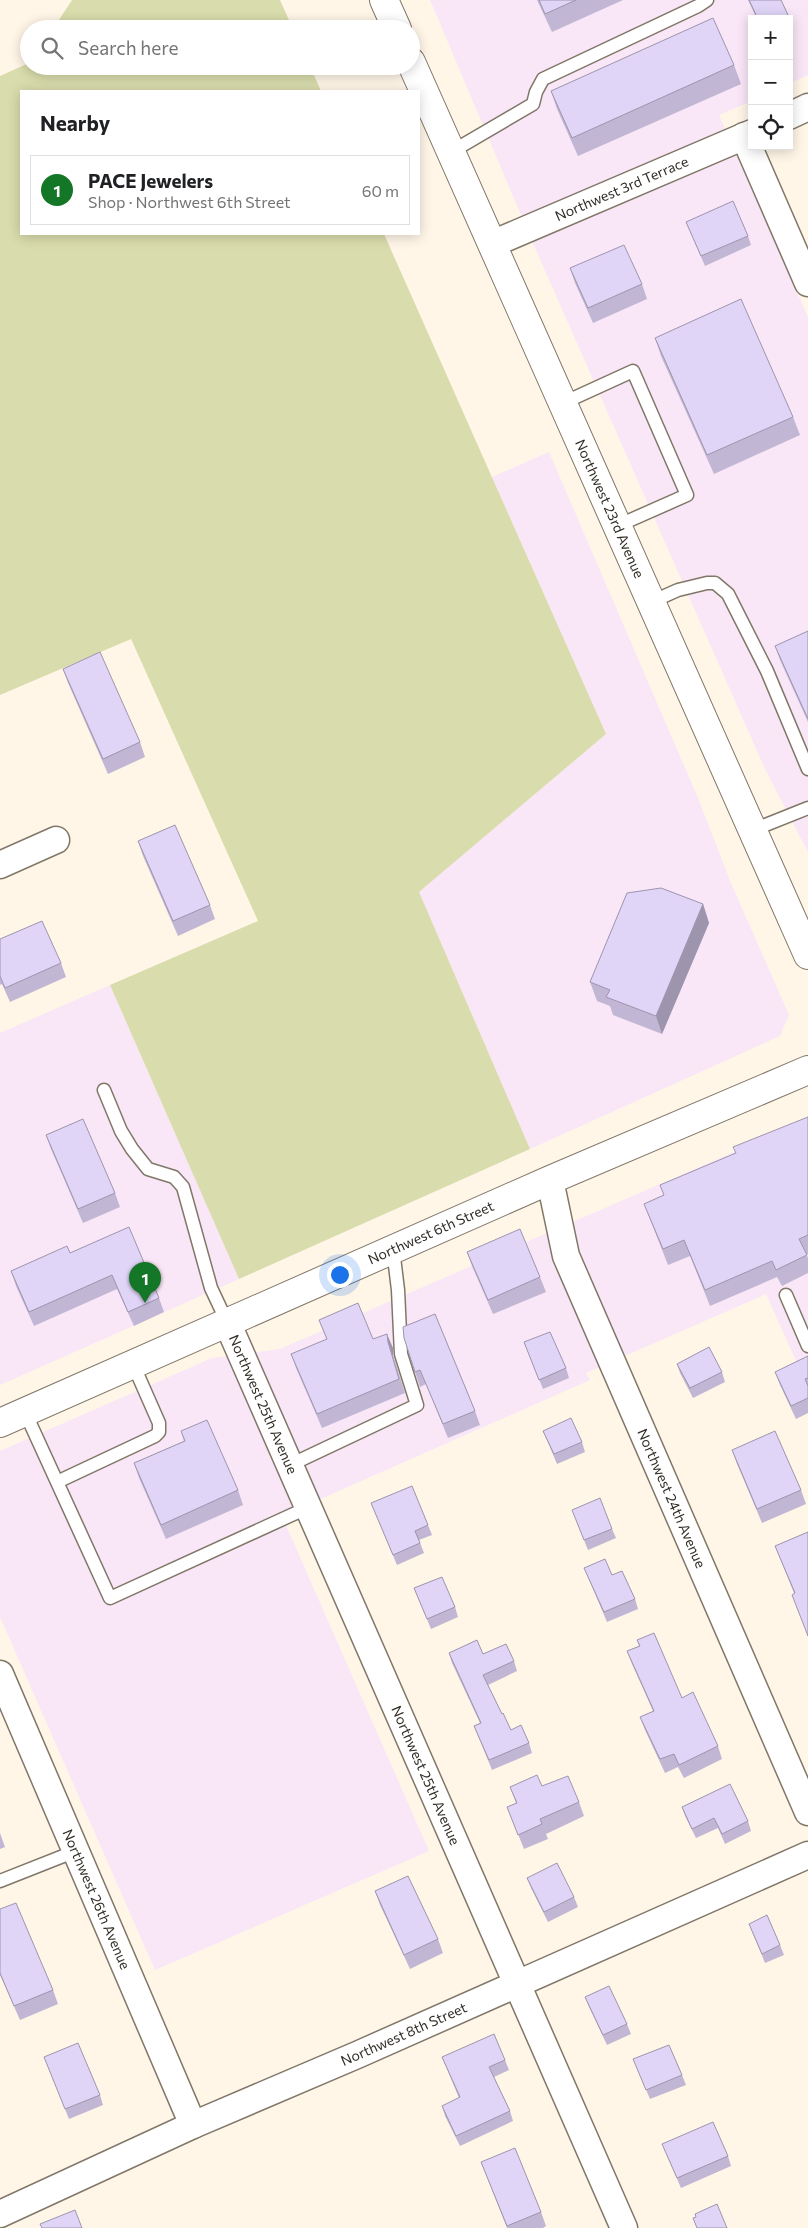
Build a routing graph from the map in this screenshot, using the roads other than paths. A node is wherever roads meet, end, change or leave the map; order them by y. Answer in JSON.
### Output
{"nodes":[{"id":1,"x":384,"y":0,"type":"edge"},
{"id":2,"x":707,"y":0,"type":"edge"},
{"id":3,"x":393,"y":20,"type":"edge"},
{"id":4,"x":417,"y":75,"type":"edge"},
{"id":5,"x":808,"y":107,"type":"edge"},
{"id":6,"x":793,"y":114,"type":"edge"},
{"id":7,"x":748,"y":135,"type":"edge"},
{"id":8,"x":754,"y":150,"type":"edge"},
{"id":9,"x":451,"y":152,"type":"junction"},
{"id":10,"x":492,"y":244,"type":"junction"},
{"id":11,"x":808,"y":283,"type":"edge"},
{"id":12,"x":563,"y":403,"type":"junction"},
{"id":13,"x":617,"y":526,"type":"junction"},
{"id":14,"x":651,"y":602,"type":"junction"},
{"id":15,"x":808,"y":769,"type":"edge"},
{"id":16,"x":808,"y":808,"type":"edge"},
{"id":17,"x":753,"y":830,"type":"junction"},
{"id":18,"x":56,"y":840,"type":"dead end"},
{"id":19,"x":0,"y":866,"type":"edge"},
{"id":20,"x":807,"y":951,"type":"edge"},
{"id":21,"x":808,"y":1070,"type":"edge"},
{"id":22,"x":104,"y":1090,"type":"dead end"},
{"id":23,"x":550,"y":1180,"type":"junction"},
{"id":24,"x":393,"y":1249,"type":"junction"},
{"id":25,"x":786,"y":1295,"type":"dead end"},
{"id":26,"x":227,"y":1322,"type":"junction"},
{"id":27,"x":804,"y":1326,"type":"edge"},
{"id":28,"x":808,"y":1346,"type":"edge"},
{"id":29,"x":133,"y":1364,"type":"junction"},
{"id":30,"x":25,"y":1412,"type":"junction"},
{"id":31,"x":0,"y":1423,"type":"edge"},
{"id":32,"x":290,"y":1465,"type":"junction"},
{"id":33,"x":57,"y":1482,"type":"junction"},
{"id":34,"x":308,"y":1508,"type":"junction"},
{"id":35,"x":0,"y":1674,"type":"edge"},
{"id":36,"x":808,"y":1812,"type":"edge"},
{"id":37,"x":76,"y":1851,"type":"junction"},
{"id":38,"x":808,"y":1855,"type":"edge"},
{"id":39,"x":0,"y":1881,"type":"edge"},
{"id":40,"x":517,"y":1984,"type":"junction"},
{"id":41,"x":193,"y":2124,"type":"junction"},
{"id":42,"x":0,"y":2214,"type":"edge"},
{"id":43,"x":624,"y":2228,"type":"edge"}],
"edges":[{"from":1,"to":3,"type":"main road"},
{"from":2,"to":9,"type":"lane"},
{"from":4,"to":9,"type":"main road","name":"Northwest 23rd Avenue"},
{"from":5,"to":6,"type":"street"},
{"from":7,"to":10,"type":"street","name":"Northwest 3rd Terrace"},
{"from":8,"to":11,"type":"street"},
{"from":9,"to":10,"type":"main road","name":"Northwest 23rd Avenue"},
{"from":10,"to":12,"type":"main road","name":"Northwest 23rd Avenue"},
{"from":12,"to":13,"type":"main road","name":"Northwest 23rd Avenue"},
{"from":12,"to":13,"type":"lane"},
{"from":13,"to":14,"type":"main road","name":"Northwest 23rd Avenue"},
{"from":14,"to":15,"type":"lane"},
{"from":14,"to":17,"type":"main road","name":"Northwest 23rd Avenue"},
{"from":16,"to":17,"type":"lane"},
{"from":17,"to":20,"type":"main road","name":"Northwest 23rd Avenue"},
{"from":18,"to":19,"type":"street"},
{"from":21,"to":23,"type":"main road","name":"Northwest 6th Street"},
{"from":22,"to":26,"type":"lane"},
{"from":23,"to":24,"type":"main road","name":"Northwest 6th Street"},
{"from":23,"to":36,"type":"street","name":"Northwest 24th Avenue"},
{"from":24,"to":26,"type":"main road","name":"Northwest 6th Street"},
{"from":24,"to":32,"type":"lane"},
{"from":25,"to":27,"type":"lane"},
{"from":26,"to":29,"type":"main road","name":"Northwest 6th Street"},
{"from":26,"to":32,"type":"street","name":"Northwest 25th Avenue"},
{"from":27,"to":28,"type":"lane"},
{"from":29,"to":30,"type":"main road","name":"Northwest 6th Street"},
{"from":29,"to":33,"type":"lane"},
{"from":30,"to":31,"type":"main road","name":"Northwest 6th Street"},
{"from":30,"to":33,"type":"lane"},
{"from":32,"to":34,"type":"street","name":"Northwest 25th Avenue"},
{"from":33,"to":34,"type":"lane"},
{"from":34,"to":40,"type":"street","name":"Northwest 25th Avenue"},
{"from":35,"to":37,"type":"street","name":"Northwest 26th Avenue"},
{"from":37,"to":39,"type":"lane"},
{"from":37,"to":41,"type":"street","name":"Northwest 26th Avenue"},
{"from":38,"to":40,"type":"street","name":"Northwest 8th Street"},
{"from":40,"to":41,"type":"street","name":"Northwest 8th Street"},
{"from":40,"to":43,"type":"street","name":"Northwest 25th Avenue"},
{"from":41,"to":42,"type":"street","name":"Northwest 8th Street"}]}
